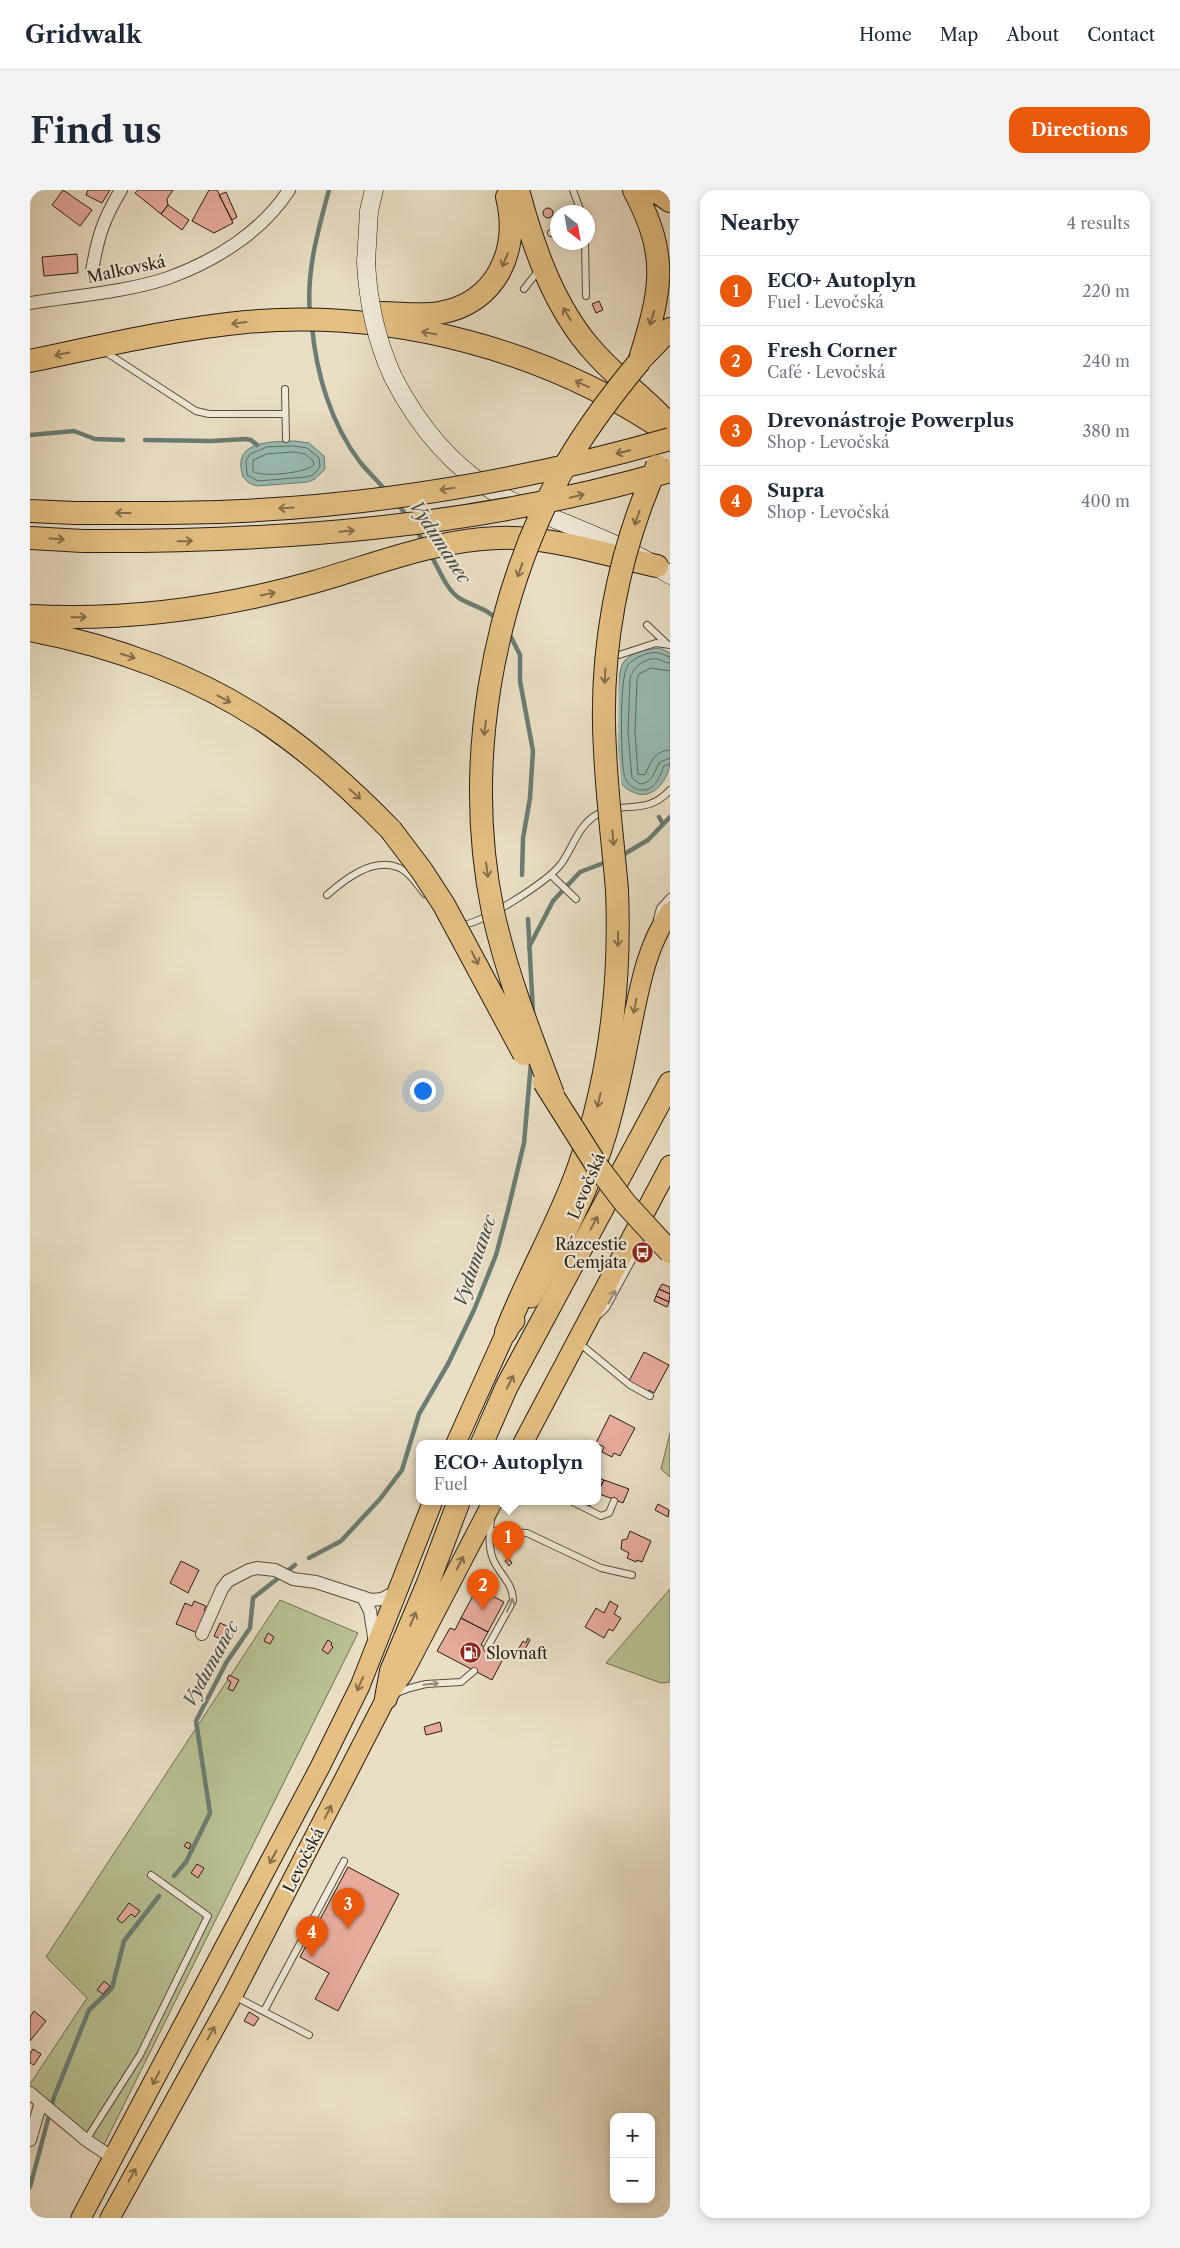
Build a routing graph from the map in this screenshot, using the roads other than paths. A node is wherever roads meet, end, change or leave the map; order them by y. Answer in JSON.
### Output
{"nodes":[{"id":1,"x":121,"y":190,"type":"edge"},
{"id":2,"x":374,"y":190,"type":"edge"},
{"id":3,"x":506,"y":190,"type":"edge"},
{"id":4,"x":518,"y":190,"type":"edge"},
{"id":5,"x":573,"y":190,"type":"edge"},
{"id":6,"x":634,"y":190,"type":"edge"},
{"id":7,"x":654,"y":190,"type":"edge"},
{"id":8,"x":287,"y":191,"type":"edge"},
{"id":9,"x":670,"y":202,"type":"edge"},
{"id":10,"x":578,"y":205,"type":"edge"},
{"id":11,"x":585,"y":250,"type":"edge"},
{"id":12,"x":543,"y":265,"type":"junction"},
{"id":13,"x":92,"y":270,"type":"dead end"},
{"id":14,"x":524,"y":289,"type":"dead end"},
{"id":15,"x":586,"y":296,"type":"dead end"},
{"id":16,"x":30,"y":303,"type":"edge"},
{"id":17,"x":332,"y":320,"type":"junction"},
{"id":18,"x":670,"y":329,"type":"edge"},
{"id":19,"x":98,"y":347,"type":"junction"},
{"id":20,"x":30,"y":361,"type":"edge"},
{"id":21,"x":639,"y":362,"type":"junction"},
{"id":22,"x":285,"y":389,"type":"dead end"},
{"id":23,"x":285,"y":414,"type":"junction"},
{"id":24,"x":670,"y":426,"type":"edge"},
{"id":25,"x":670,"y":434,"type":"edge"},
{"id":26,"x":286,"y":439,"type":"dead end"},
{"id":27,"x":670,"y":440,"type":"edge"},
{"id":28,"x":670,"y":471,"type":"edge"},
{"id":29,"x":30,"y":511,"type":"edge"},
{"id":30,"x":30,"y":538,"type":"edge"},
{"id":31,"x":664,"y":571,"type":"edge"},
{"id":32,"x":30,"y":616,"type":"edge"},
{"id":33,"x":647,"y":625,"type":"dead end"},
{"id":34,"x":30,"y":630,"type":"edge"},
{"id":35,"x":669,"y":645,"type":"edge"},
{"id":36,"x":619,"y":655,"type":"dead end"},
{"id":37,"x":670,"y":790,"type":"edge"},
{"id":38,"x":551,"y":875,"type":"junction"},
{"id":39,"x":327,"y":895,"type":"dead end"},
{"id":40,"x":573,"y":896,"type":"dead end"},
{"id":41,"x":428,"y":897,"type":"dead end"},
{"id":42,"x":670,"y":898,"type":"edge"},
{"id":43,"x":438,"y":910,"type":"dead end"},
{"id":44,"x":670,"y":912,"type":"edge"},
{"id":45,"x":651,"y":947,"type":"junction"},
{"id":46,"x":670,"y":1083,"type":"edge"},
{"id":47,"x":553,"y":1094,"type":"junction"},
{"id":48,"x":670,"y":1165,"type":"edge"},
{"id":49,"x":670,"y":1252,"type":"edge"},
{"id":50,"x":506,"y":1332,"type":"junction"},
{"id":51,"x":579,"y":1337,"type":"junction"},
{"id":52,"x":650,"y":1396,"type":"dead end"},
{"id":53,"x":546,"y":1399,"type":"junction"},
{"id":54,"x":486,"y":1435,"type":"edge"},
{"id":55,"x":457,"y":1440,"type":"edge"},
{"id":56,"x":525,"y":1440,"type":"edge"},
{"id":57,"x":531,"y":1440,"type":"edge"},
{"id":58,"x":614,"y":1501,"type":"dead end"},
{"id":59,"x":431,"y":1505,"type":"edge"},
{"id":60,"x":457,"y":1505,"type":"edge"},
{"id":61,"x":491,"y":1505,"type":"edge"},
{"id":62,"x":498,"y":1505,"type":"edge"},
{"id":63,"x":579,"y":1505,"type":"edge"},
{"id":64,"x":489,"y":1531,"type":"junction"},
{"id":65,"x":632,"y":1576,"type":"dead end"},
{"id":66,"x":399,"y":1590,"type":"junction"},
{"id":67,"x":363,"y":1597,"type":"junction"},
{"id":68,"x":202,"y":1634,"type":"dead end"},
{"id":69,"x":375,"y":1648,"type":"junction"},
{"id":70,"x":487,"y":1648,"type":"dead end"},
{"id":71,"x":474,"y":1671,"type":"dead end"},
{"id":72,"x":386,"y":1698,"type":"junction"},
{"id":73,"x":344,"y":1861,"type":"dead end"},
{"id":74,"x":151,"y":1875,"type":"dead end"},
{"id":75,"x":233,"y":1995,"type":"junction"},
{"id":76,"x":264,"y":2011,"type":"junction"},
{"id":77,"x":309,"y":2035,"type":"dead end"},
{"id":78,"x":30,"y":2093,"type":"edge"},
{"id":79,"x":39,"y":2105,"type":"edge"},
{"id":80,"x":30,"y":2140,"type":"edge"},
{"id":81,"x":86,"y":2140,"type":"junction"},
{"id":82,"x":113,"y":2158,"type":"junction"},
{"id":83,"x":81,"y":2218,"type":"edge"},
{"id":84,"x":110,"y":2218,"type":"edge"}],
"edges":[{"from":1,"to":13,"type":"street"},
{"from":2,"to":31,"type":"main road","bridge":true},
{"from":3,"to":17,"type":"highway","one_way":true},
{"from":4,"to":12,"type":"highway"},
{"from":5,"to":10,"type":"lane"},
{"from":6,"to":21,"type":"highway","one_way":true},
{"from":7,"to":9,"type":"highway"},
{"from":8,"to":16,"type":"street","name":"Malkovská"},
{"from":11,"to":15,"type":"lane"},
{"from":12,"to":14,"type":"lane"},
{"from":24,"to":12,"type":"highway","one_way":true},
{"from":17,"to":19,"type":"highway","one_way":true},
{"from":25,"to":17,"type":"highway","one_way":true},
{"from":18,"to":21,"type":"highway"},
{"from":19,"to":20,"type":"highway","one_way":true},
{"from":19,"to":23,"type":"lane"},
{"from":21,"to":47,"type":"highway","one_way":true,"bridge":true},
{"from":22,"to":23,"type":"lane"},
{"from":23,"to":26,"type":"lane"},
{"from":27,"to":29,"type":"highway","one_way":true,"bridge":true},
{"from":27,"to":50,"type":"highway","one_way":true,"bridge":true},
{"from":30,"to":28,"type":"highway","one_way":true,"bridge":true},
{"from":32,"to":31,"type":"highway","one_way":true},
{"from":33,"to":35,"type":"lane"},
{"from":34,"to":47,"type":"highway","one_way":true,"bridge":true},
{"from":35,"to":36,"type":"lane"},
{"from":37,"to":38,"type":"lane"},
{"from":38,"to":40,"type":"lane"},
{"from":38,"to":43,"type":"lane"},
{"from":39,"to":41,"type":"lane"},
{"from":42,"to":45,"type":"lane"},
{"from":44,"to":45,"type":"main road","name":"Levočská"},
{"from":45,"to":50,"type":"main road","name":"Levočská","one_way":true},
{"from":54,"to":46,"type":"highway","one_way":true},
{"from":47,"to":49,"type":"highway","bridge":true},
{"from":51,"to":48,"type":"main road","one_way":true},
{"from":50,"to":55,"type":"main road","name":"Levočská"},
{"from":51,"to":52,"type":"lane"},
{"from":51,"to":53,"type":"main road"},
{"from":53,"to":56,"type":"main road"},
{"from":53,"to":57,"type":"lane"},
{"from":58,"to":63,"type":"lane"},
{"from":59,"to":66,"type":"main road","name":"Levočská"},
{"from":72,"to":60,"type":"highway","one_way":true},
{"from":72,"to":61,"type":"main road","name":"Levočská","one_way":true},
{"from":62,"to":64,"type":"lane"},
{"from":64,"to":65,"type":"lane"},
{"from":70,"to":64,"type":"lane","one_way":true},
{"from":66,"to":67,"type":"street"},
{"from":66,"to":69,"type":"main road","name":"Levočská"},
{"from":67,"to":68,"type":"street"},
{"from":67,"to":69,"type":"street"},
{"from":69,"to":82,"type":"main road","name":"Levočská","one_way":true},
{"from":72,"to":71,"type":"lane","one_way":true},
{"from":75,"to":72,"type":"main road","name":"Levočská","one_way":true},
{"from":73,"to":76,"type":"lane"},
{"from":74,"to":81,"type":"lane"},
{"from":75,"to":76,"type":"lane"},
{"from":84,"to":75,"type":"main road","name":"Levočská","one_way":true},
{"from":76,"to":77,"type":"lane"},
{"from":78,"to":79,"type":"street"},
{"from":79,"to":80,"type":"street"},
{"from":79,"to":81,"type":"street"},
{"from":81,"to":82,"type":"street"},
{"from":82,"to":83,"type":"main road","name":"Levočská"}]}
